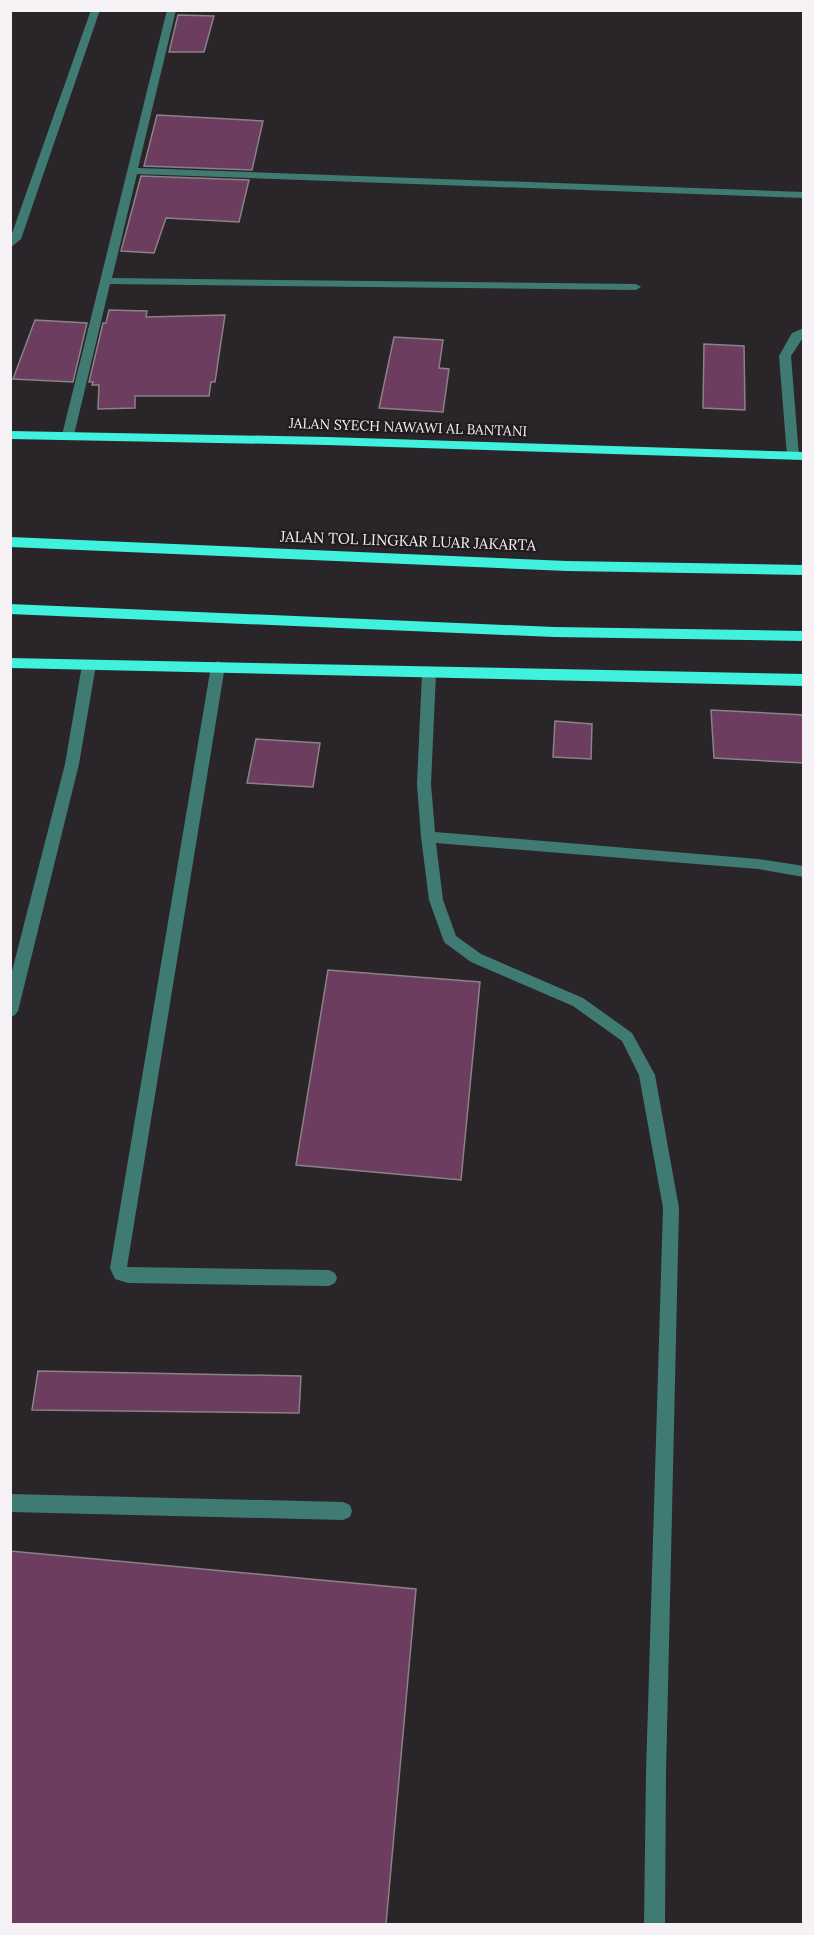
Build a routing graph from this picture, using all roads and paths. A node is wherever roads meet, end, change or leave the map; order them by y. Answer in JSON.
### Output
{"nodes":[{"id":1,"x":96,"y":10,"type":"edge"},
{"id":2,"x":172,"y":10,"type":"edge"},
{"id":3,"x":132,"y":171,"type":"junction"},
{"id":4,"x":804,"y":195,"type":"edge"},
{"id":5,"x":10,"y":244,"type":"edge"},
{"id":6,"x":105,"y":281,"type":"junction"},
{"id":7,"x":636,"y":287,"type":"dead end"},
{"id":8,"x":804,"y":331,"type":"edge"},
{"id":9,"x":10,"y":435,"type":"edge"},
{"id":10,"x":68,"y":435,"type":"junction"},
{"id":11,"x":798,"y":456,"type":"edge"},
{"id":12,"x":10,"y":542,"type":"edge"},
{"id":13,"x":804,"y":570,"type":"edge"},
{"id":14,"x":10,"y":609,"type":"edge"},
{"id":15,"x":804,"y":636,"type":"edge"},
{"id":16,"x":10,"y":663,"type":"edge"},
{"id":17,"x":89,"y":665,"type":"junction"},
{"id":18,"x":218,"y":666,"type":"junction"},
{"id":19,"x":429,"y":672,"type":"junction"},
{"id":20,"x":804,"y":681,"type":"edge"},
{"id":21,"x":428,"y":837,"type":"junction"},
{"id":22,"x":804,"y":872,"type":"edge"},
{"id":23,"x":10,"y":1011,"type":"edge"},
{"id":24,"x":329,"y":1278,"type":"dead end"},
{"id":25,"x":10,"y":1503,"type":"edge"},
{"id":26,"x":343,"y":1511,"type":"dead end"},
{"id":27,"x":655,"y":1924,"type":"edge"}],
"edges":[{"from":1,"to":5,"type":"lane"},
{"from":2,"to":3,"type":"lane"},
{"from":3,"to":4,"type":"lane"},
{"from":3,"to":6,"type":"lane"},
{"from":6,"to":7,"type":"lane"},
{"from":6,"to":10,"type":"lane"},
{"from":8,"to":11,"type":"lane"},
{"from":9,"to":10,"type":"highway","name":"JALAN SYECH NAWAWI AL BANTANI"},
{"from":10,"to":11,"type":"highway","name":"JALAN SYECH NAWAWI AL BANTANI"},
{"from":12,"to":13,"type":"highway","name":"JALAN TOL LINGKAR LUAR JAKARTA"},
{"from":14,"to":15,"type":"highway"},
{"from":16,"to":17,"type":"highway"},
{"from":17,"to":18,"type":"highway"},
{"from":17,"to":23,"type":"lane"},
{"from":18,"to":19,"type":"highway"},
{"from":18,"to":24,"type":"lane"},
{"from":19,"to":20,"type":"highway"},
{"from":19,"to":21,"type":"lane"},
{"from":21,"to":22,"type":"lane"},
{"from":21,"to":27,"type":"lane"},
{"from":25,"to":26,"type":"lane"}]}
